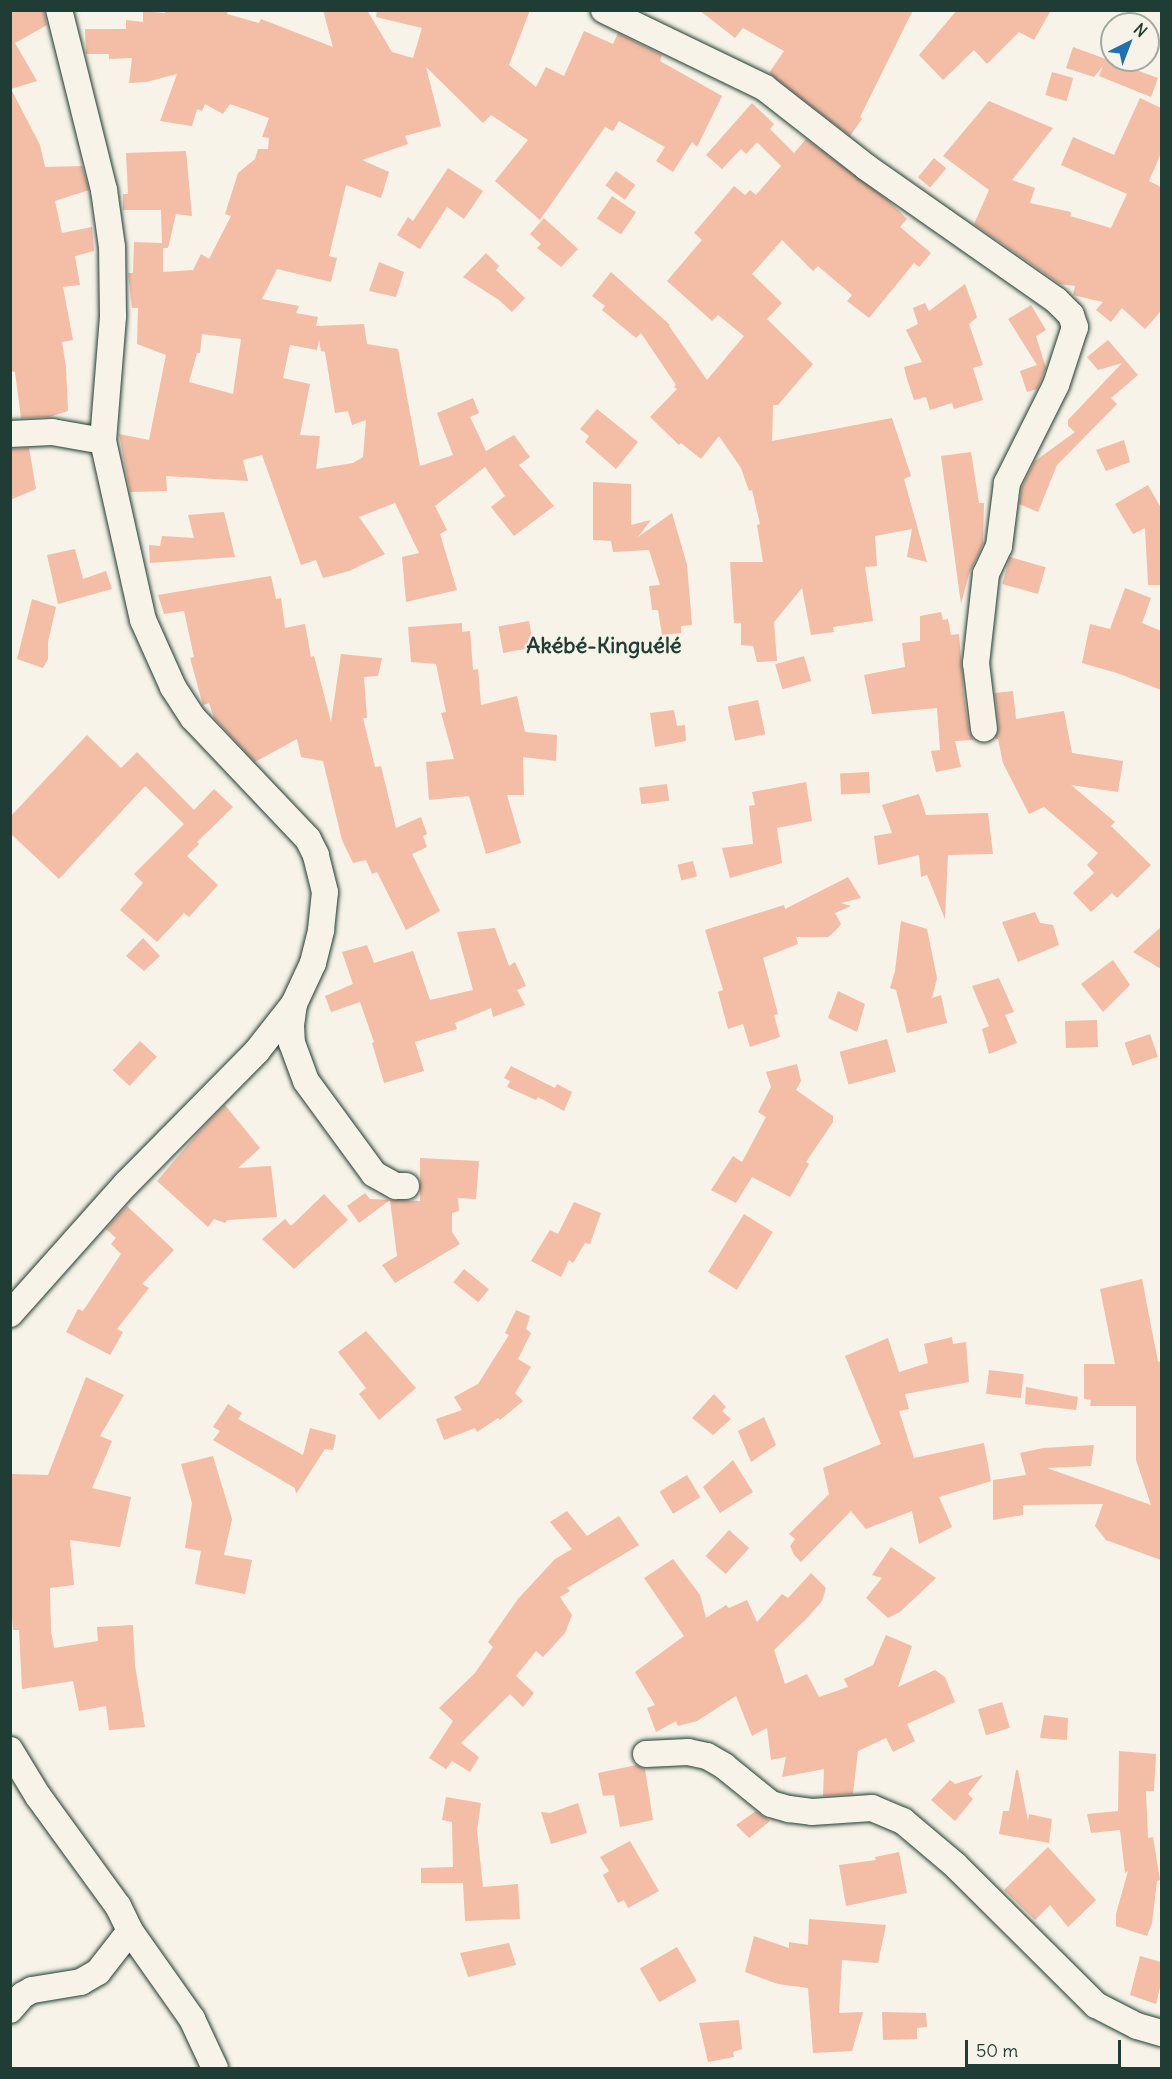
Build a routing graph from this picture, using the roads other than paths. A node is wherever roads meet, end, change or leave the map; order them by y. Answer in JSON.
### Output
{"nodes":[{"id":1,"x":59,"y":10,"type":"edge"},
{"id":2,"x":604,"y":10,"type":"edge"},
{"id":3,"x":10,"y":434,"type":"edge"},
{"id":4,"x":103,"y":441,"type":"junction"},
{"id":5,"x":984,"y":729,"type":"dead end"},
{"id":6,"x":294,"y":1004,"type":"junction"},
{"id":7,"x":406,"y":1186,"type":"dead end"},
{"id":8,"x":10,"y":1314,"type":"edge"},
{"id":9,"x":10,"y":1750,"type":"edge"},
{"id":10,"x":646,"y":1754,"type":"dead end"},
{"id":11,"x":130,"y":1931,"type":"junction"},
{"id":12,"x":12,"y":2007,"type":"edge"},
{"id":13,"x":1161,"y":2033,"type":"edge"},
{"id":14,"x":215,"y":2068,"type":"edge"}],
"edges":[{"from":1,"to":4,"type":"street"},
{"from":2,"to":5,"type":"street"},
{"from":3,"to":4,"type":"street"},
{"from":4,"to":6,"type":"street"},
{"from":6,"to":7,"type":"street"},
{"from":6,"to":8,"type":"street"},
{"from":9,"to":11,"type":"street"},
{"from":10,"to":13,"type":"street"},
{"from":11,"to":12,"type":"street"},
{"from":11,"to":14,"type":"street"}]}
